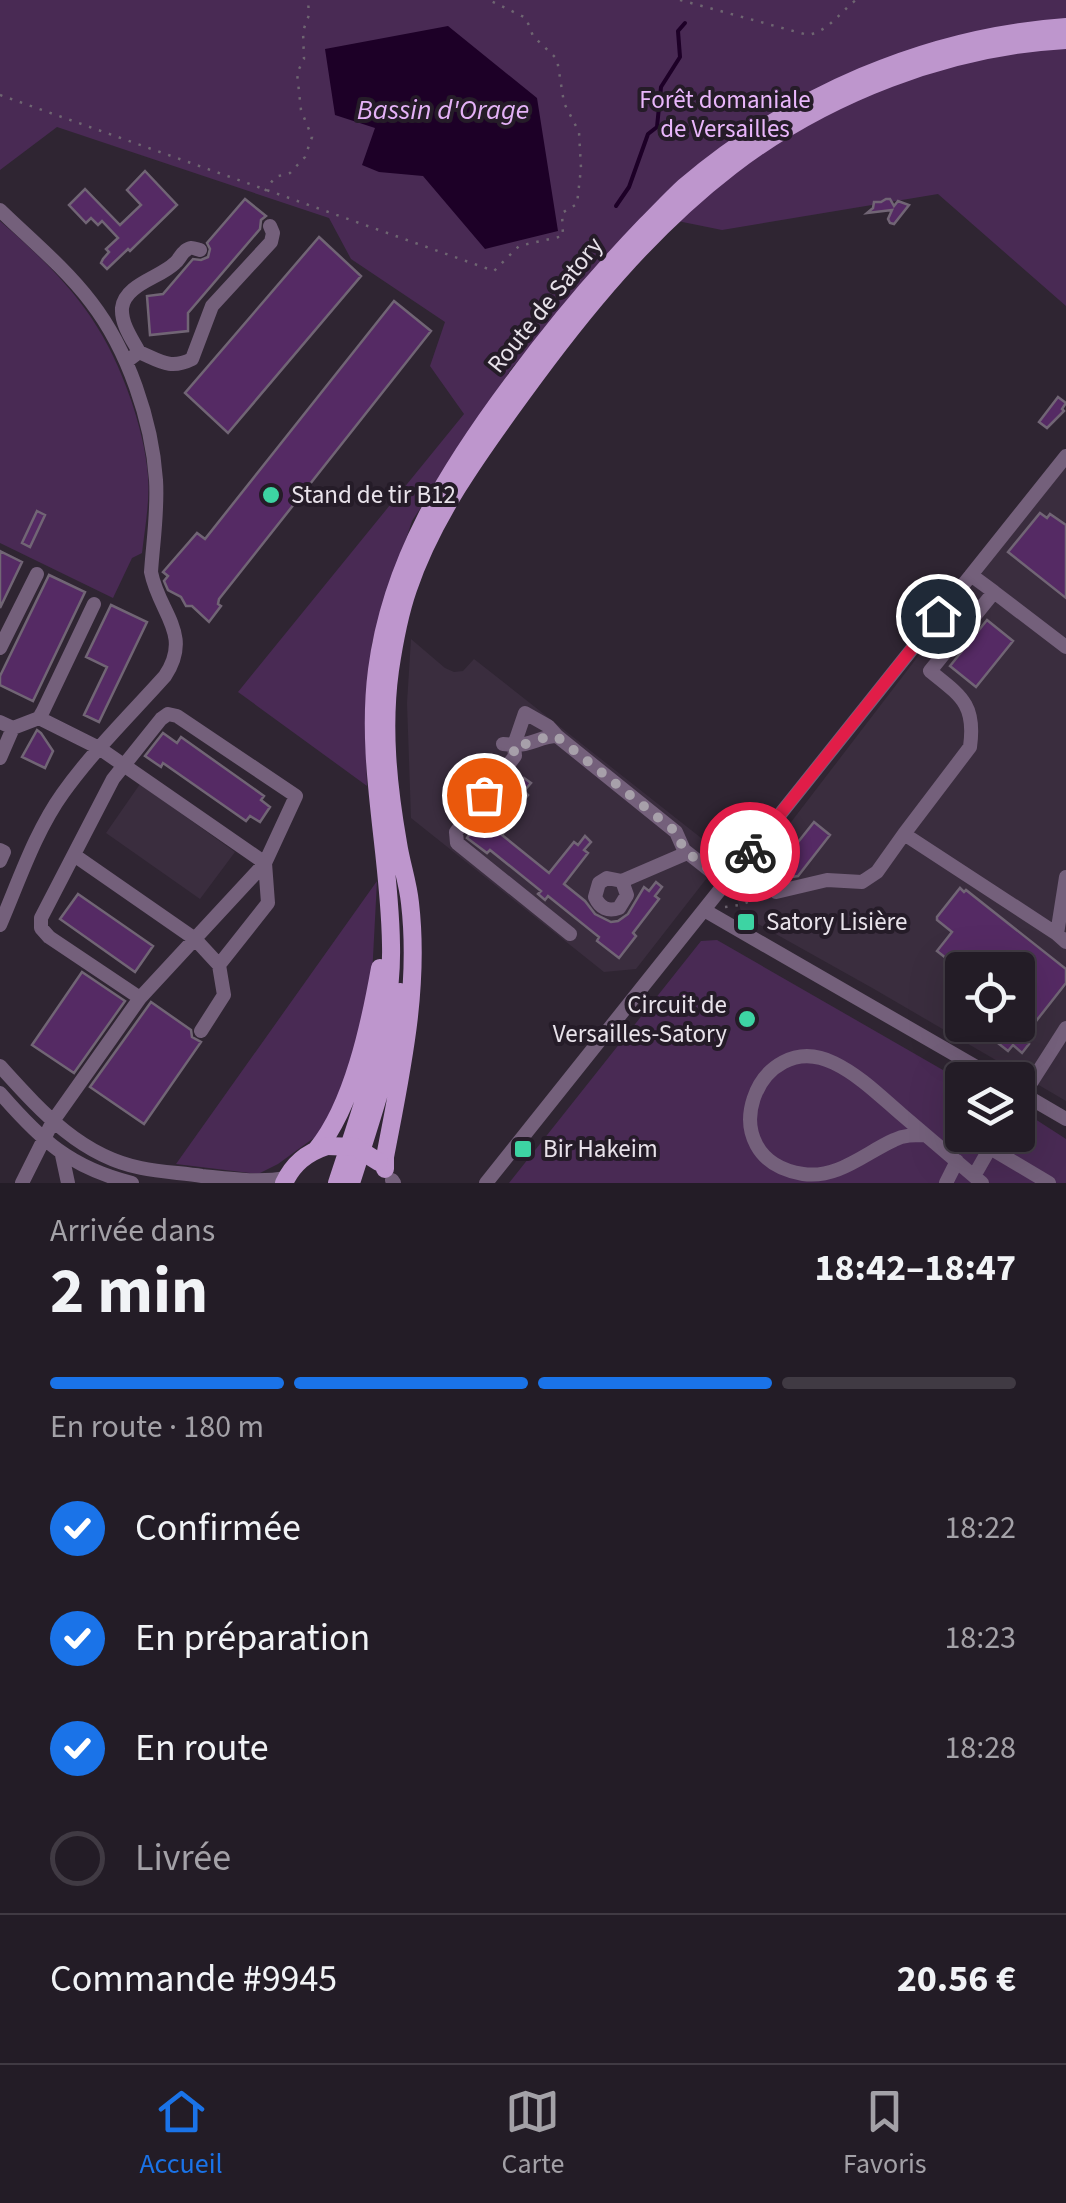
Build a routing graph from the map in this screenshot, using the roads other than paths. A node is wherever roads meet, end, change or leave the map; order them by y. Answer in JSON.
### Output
{"nodes":[{"id":1,"x":1066,"y":27,"type":"edge"},
{"id":2,"x":1066,"y":40,"type":"edge"},
{"id":3,"x":2,"y":214,"type":"edge"},
{"id":4,"x":270,"y":226,"type":"dead end"},
{"id":5,"x":200,"y":250,"type":"dead end"},
{"id":6,"x":133,"y":357,"type":"junction"},
{"id":7,"x":1066,"y":456,"type":"edge"},
{"id":8,"x":37,"y":574,"type":"dead end"},
{"id":9,"x":971,"y":575,"type":"junction"},
{"id":10,"x":994,"y":592,"type":"junction"},
{"id":11,"x":94,"y":604,"type":"dead end"},
{"id":12,"x":1066,"y":647,"type":"edge"},
{"id":13,"x":0,"y":648,"type":"edge"},
{"id":14,"x":38,"y":718,"type":"junction"},
{"id":15,"x":7,"y":725,"type":"edge"},
{"id":16,"x":556,"y":736,"type":"junction"},
{"id":17,"x":509,"y":744,"type":"junction"},
{"id":18,"x":100,"y":748,"type":"junction"},
{"id":19,"x":0,"y":758,"type":"edge"},
{"id":20,"x":123,"y":764,"type":"junction"},
{"id":21,"x":904,"y":834,"type":"junction"},
{"id":22,"x":398,"y":847,"type":"junction"},
{"id":23,"x":0,"y":850,"type":"edge"},
{"id":24,"x":686,"y":853,"type":"junction"},
{"id":25,"x":74,"y":855,"type":"junction"},
{"id":26,"x":0,"y":860,"type":"edge"},
{"id":27,"x":265,"y":863,"type":"junction"},
{"id":28,"x":386,"y":868,"type":"junction"},
{"id":29,"x":1066,"y":877,"type":"edge"},
{"id":30,"x":622,"y":881,"type":"dead end"},
{"id":31,"x":726,"y":882,"type":"junction"},
{"id":32,"x":776,"y":892,"type":"road end"},
{"id":33,"x":704,"y":910,"type":"junction"},
{"id":34,"x":0,"y":925,"type":"edge"},
{"id":35,"x":570,"y":934,"type":"dead end"},
{"id":36,"x":1062,"y":938,"type":"edge"},
{"id":37,"x":194,"y":939,"type":"junction"},
{"id":38,"x":219,"y":965,"type":"junction"},
{"id":39,"x":140,"y":998,"type":"junction"},
{"id":40,"x":1066,"y":1028,"type":"edge"},
{"id":41,"x":201,"y":1031,"type":"dead end"},
{"id":42,"x":969,"y":1062,"type":"edge"},
{"id":43,"x":0,"y":1066,"type":"edge"},
{"id":44,"x":1035,"y":1072,"type":"edge"},
{"id":45,"x":0,"y":1093,"type":"edge"},
{"id":46,"x":1035,"y":1103,"type":"edge"},
{"id":47,"x":1066,"y":1118,"type":"edge"},
{"id":48,"x":54,"y":1121,"type":"junction"},
{"id":49,"x":924,"y":1134,"type":"junction"},
{"id":50,"x":43,"y":1140,"type":"junction"},
{"id":51,"x":322,"y":1148,"type":"junction"},
{"id":52,"x":990,"y":1152,"type":"edge"},
{"id":53,"x":1007,"y":1152,"type":"edge"},
{"id":54,"x":62,"y":1154,"type":"junction"},
{"id":55,"x":957,"y":1162,"type":"junction"},
{"id":56,"x":84,"y":1166,"type":"junction"},
{"id":57,"x":389,"y":1175,"type":"edge"},
{"id":58,"x":978,"y":1179,"type":"edge"},
{"id":59,"x":285,"y":1180,"type":"edge"},
{"id":60,"x":22,"y":1183,"type":"edge"},
{"id":61,"x":68,"y":1183,"type":"edge"},
{"id":62,"x":86,"y":1183,"type":"edge"},
{"id":63,"x":132,"y":1183,"type":"edge"},
{"id":64,"x":337,"y":1183,"type":"edge"},
{"id":65,"x":351,"y":1183,"type":"edge"},
{"id":66,"x":486,"y":1183,"type":"edge"},
{"id":67,"x":946,"y":1183,"type":"edge"},
{"id":68,"x":1049,"y":1183,"type":"edge"}],
"edges":[{"from":1,"to":28,"type":"main road","name":"Route de Satory"},
{"from":2,"to":22,"type":"main road","name":"Route de Satory"},
{"from":3,"to":6,"type":"street"},
{"from":4,"to":6,"type":"street"},
{"from":5,"to":6,"type":"street"},
{"from":6,"to":18,"type":"street"},
{"from":7,"to":9,"type":"street"},
{"from":8,"to":13,"type":"street"},
{"from":9,"to":10,"type":"street"},
{"from":9,"to":31,"type":"street"},
{"from":10,"to":12,"type":"street"},
{"from":10,"to":21,"type":"street"},
{"from":11,"to":14,"type":"street"},
{"from":14,"to":15,"type":"street"},
{"from":14,"to":18,"type":"street"},
{"from":15,"to":19,"type":"street"},
{"from":16,"to":17,"type":"street"},
{"from":16,"to":17,"type":"street"},
{"from":16,"to":24,"type":"street"},
{"from":17,"to":35,"type":"street"},
{"from":18,"to":20,"type":"street"},
{"from":18,"to":34,"type":"street"},
{"from":20,"to":25,"type":"street"},
{"from":20,"to":27,"type":"street"},
{"from":20,"to":27,"type":"street"},
{"from":21,"to":32,"type":"street"},
{"from":21,"to":36,"type":"street"},
{"from":22,"to":57,"type":"main road"},
{"from":22,"to":65,"type":"main road"},
{"from":23,"to":26,"type":"street"},
{"from":24,"to":30,"type":"street"},
{"from":24,"to":31,"type":"street"},
{"from":25,"to":37,"type":"street"},
{"from":25,"to":39,"type":"street"},
{"from":27,"to":37,"type":"street"},
{"from":27,"to":38,"type":"street"},
{"from":28,"to":51,"type":"main road"},
{"from":28,"to":64,"type":"main road"},
{"from":29,"to":36,"type":"street"},
{"from":31,"to":33,"type":"street"},
{"from":33,"to":42,"type":"street"},
{"from":33,"to":66,"type":"street"},
{"from":37,"to":38,"type":"street"},
{"from":37,"to":39,"type":"street"},
{"from":38,"to":41,"type":"street"},
{"from":39,"to":48,"type":"street"},
{"from":40,"to":44,"type":"street"},
{"from":43,"to":48,"type":"street"},
{"from":45,"to":50,"type":"street"},
{"from":46,"to":47,"type":"street"},
{"from":48,"to":50,"type":"street"},
{"from":48,"to":59,"type":"street"},
{"from":49,"to":49,"type":"street"},
{"from":49,"to":55,"type":"street"},
{"from":50,"to":54,"type":"street"},
{"from":50,"to":60,"type":"street"},
{"from":51,"to":57,"type":"main road","bridge":true},
{"from":51,"to":59,"type":"main road"},
{"from":52,"to":58,"type":"street"},
{"from":53,"to":68,"type":"street"},
{"from":54,"to":56,"type":"street"},
{"from":54,"to":61,"type":"street"},
{"from":55,"to":58,"type":"street"},
{"from":55,"to":67,"type":"street"},
{"from":56,"to":62,"type":"street"},
{"from":56,"to":63,"type":"street"}]}
